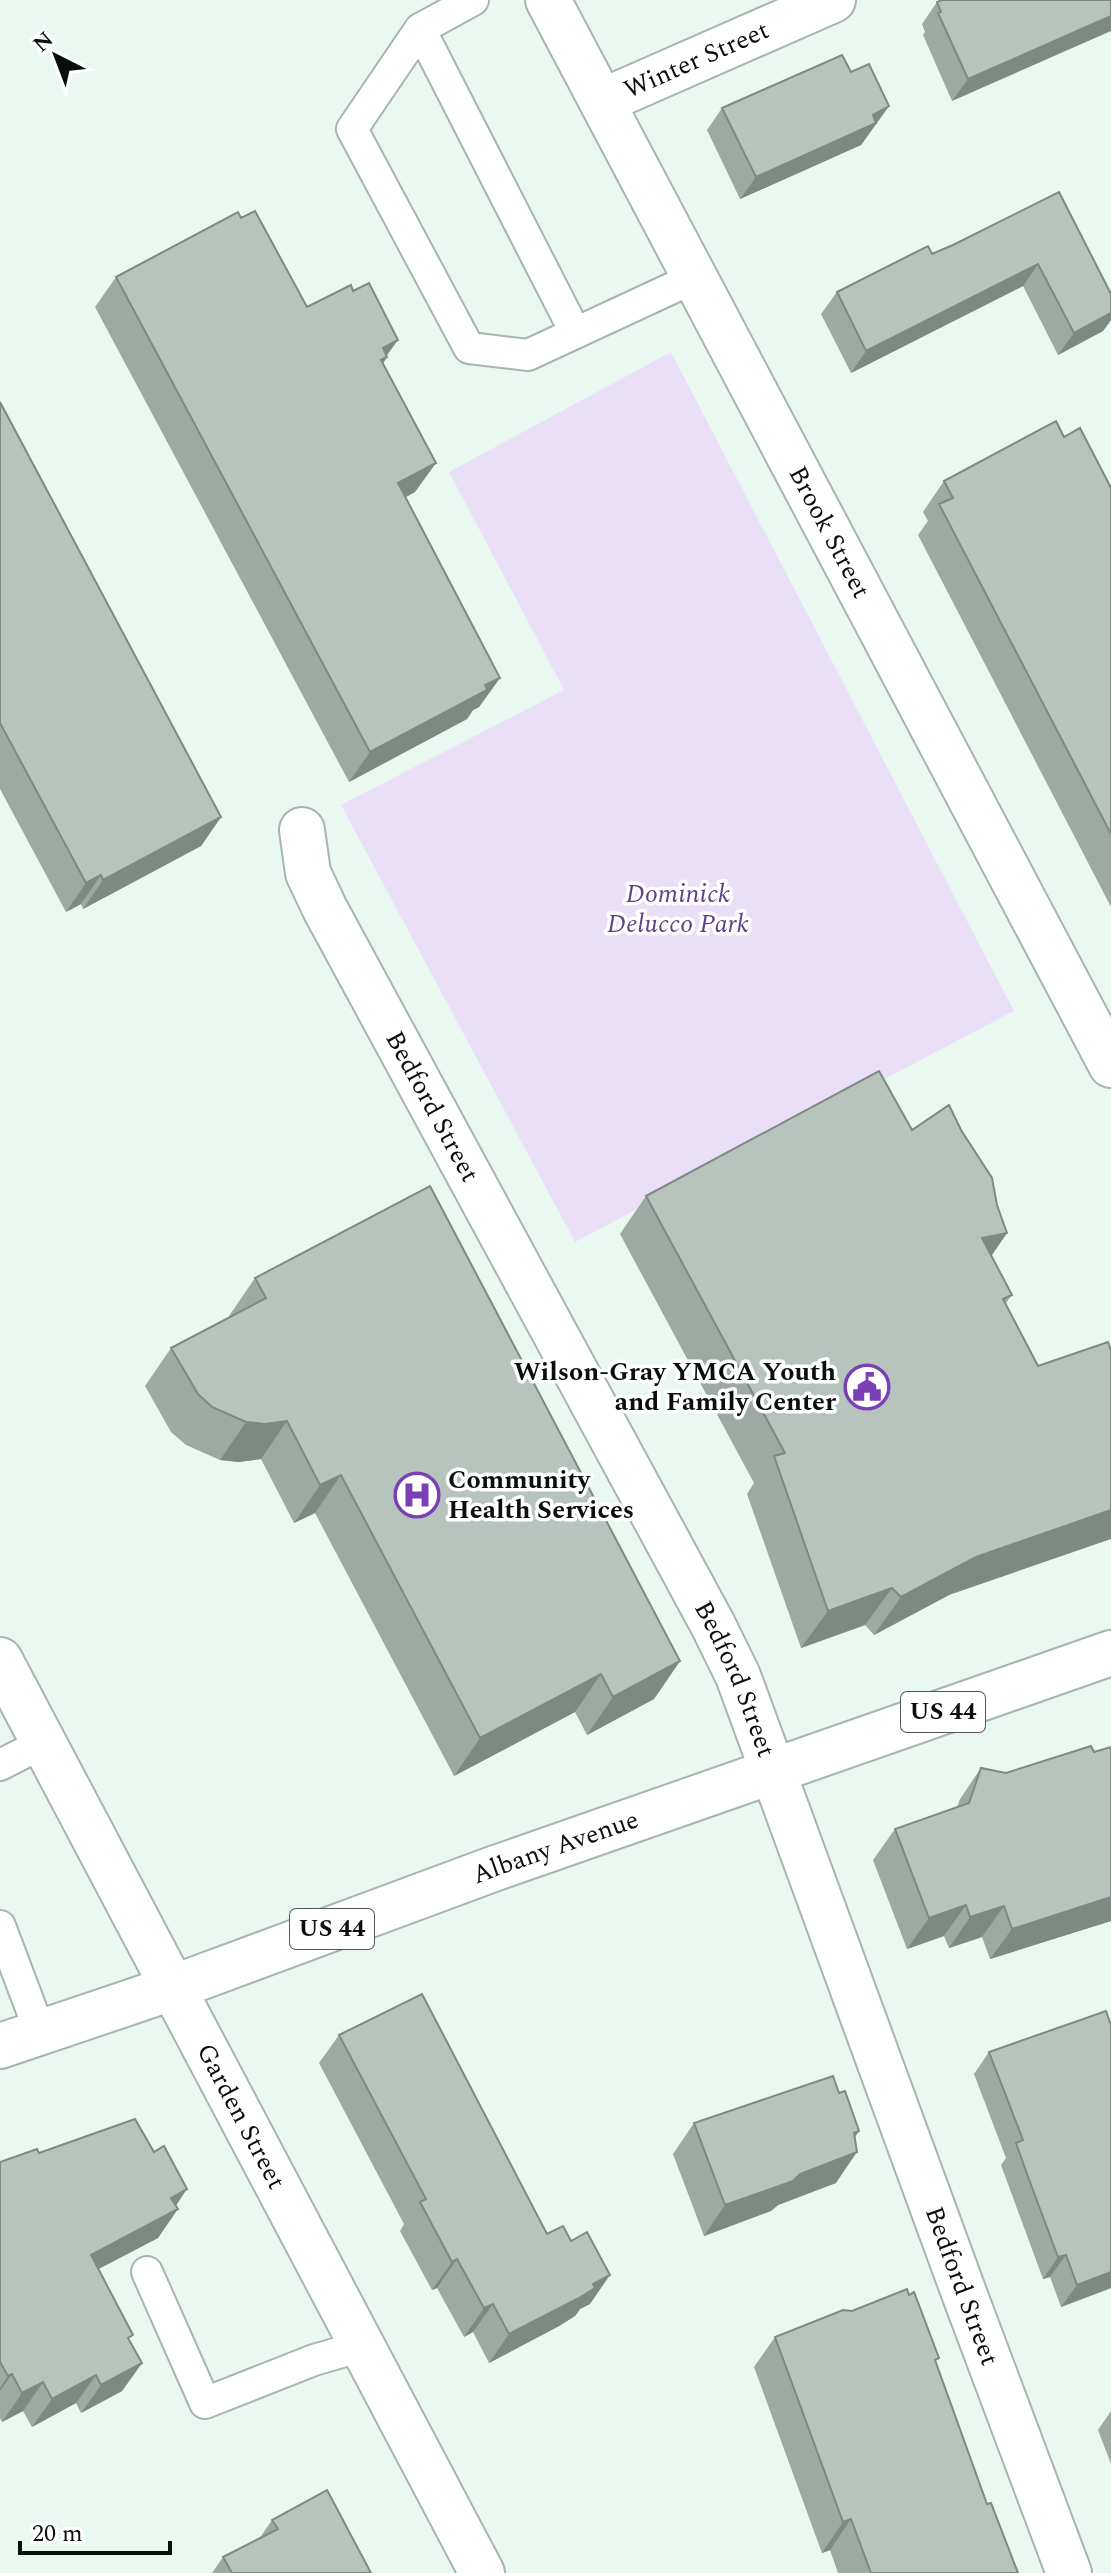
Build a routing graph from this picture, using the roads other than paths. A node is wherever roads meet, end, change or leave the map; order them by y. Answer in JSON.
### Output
{"nodes":[{"id":1,"x":473,"y":0,"type":"edge"},
{"id":2,"x":548,"y":0,"type":"edge"},
{"id":3,"x":833,"y":0,"type":"edge"},
{"id":4,"x":420,"y":29,"type":"junction"},
{"id":5,"x":603,"y":101,"type":"junction"},
{"id":6,"x":696,"y":277,"type":"junction"},
{"id":7,"x":575,"y":332,"type":"junction"},
{"id":8,"x":302,"y":830,"type":"dead end"},
{"id":9,"x":1110,"y":1063,"type":"edge"},
{"id":10,"x":1111,"y":1653,"type":"edge"},
{"id":11,"x":0,"y":1660,"type":"edge"},
{"id":12,"x":43,"y":1743,"type":"junction"},
{"id":13,"x":0,"y":1765,"type":"edge"},
{"id":14,"x":774,"y":1770,"type":"junction"},
{"id":15,"x":0,"y":1925,"type":"edge"},
{"id":16,"x":172,"y":1988,"type":"junction"},
{"id":17,"x":20,"y":2039,"type":"edge"},
{"id":18,"x":147,"y":2272,"type":"dead end"},
{"id":19,"x":362,"y":2346,"type":"junction"},
{"id":20,"x":482,"y":2573,"type":"edge"},
{"id":21,"x":1069,"y":2573,"type":"edge"}],
"edges":[{"from":1,"to":4,"type":"lane"},
{"from":2,"to":5,"type":"main road","name":"Brook Street"},
{"from":3,"to":5,"type":"main road","name":"Winter Street"},
{"from":4,"to":7,"type":"lane"},
{"from":4,"to":7,"type":"lane"},
{"from":5,"to":6,"type":"main road","name":"Brook Street"},
{"from":6,"to":7,"type":"lane"},
{"from":6,"to":9,"type":"main road","name":"Brook Street"},
{"from":8,"to":14,"type":"main road","name":"Bedford Street"},
{"from":10,"to":14,"type":"main road","name":"Albany Avenue","number":"US 44"},
{"from":11,"to":12,"type":"main road","name":"Garden Street"},
{"from":12,"to":13,"type":"lane"},
{"from":12,"to":16,"type":"main road","name":"Garden Street"},
{"from":14,"to":16,"type":"main road","name":"Albany Avenue","number":"US 44"},
{"from":14,"to":21,"type":"main road","name":"Bedford Street"},
{"from":15,"to":17,"type":"lane"},
{"from":16,"to":17,"type":"main road","name":"Albany Avenue","number":"US 44"},
{"from":16,"to":19,"type":"main road","name":"Garden Street"},
{"from":18,"to":19,"type":"lane"},
{"from":19,"to":20,"type":"main road","name":"Garden Street"}]}
